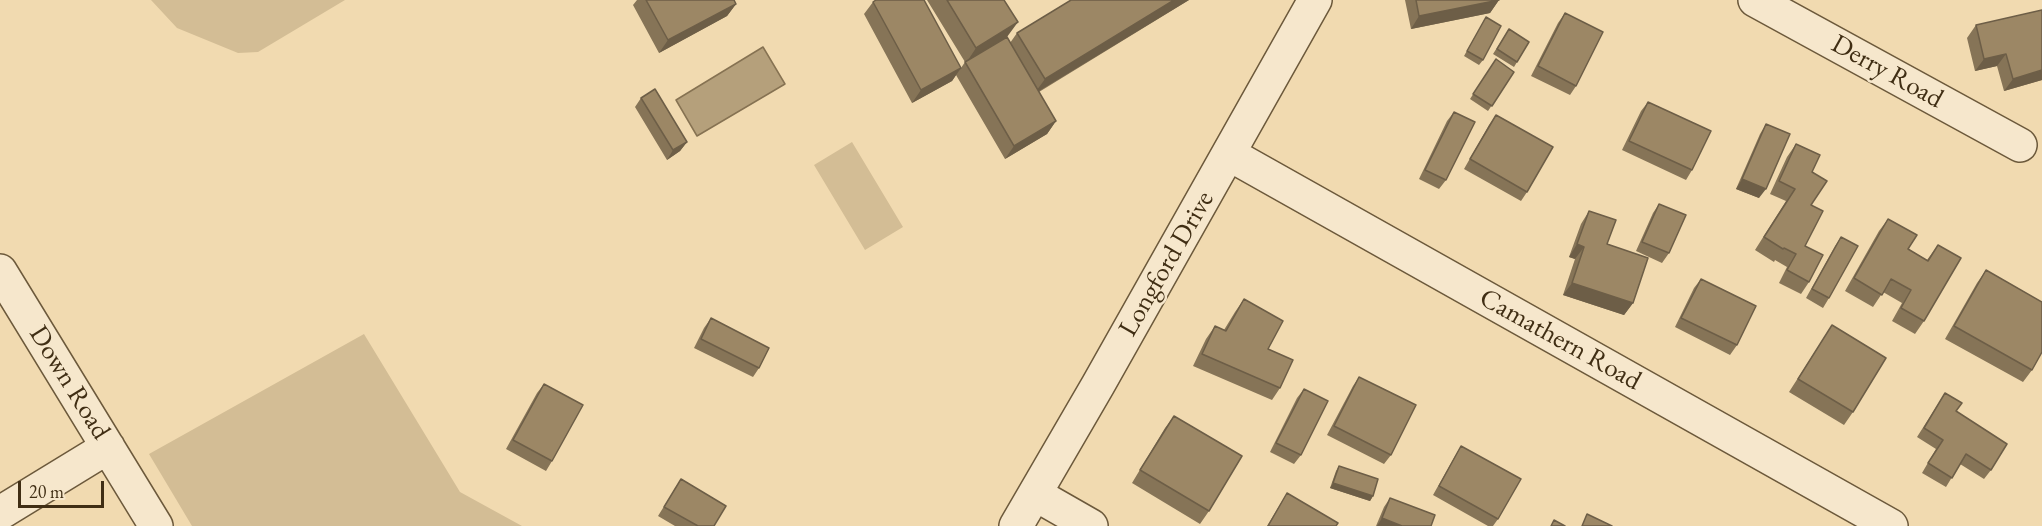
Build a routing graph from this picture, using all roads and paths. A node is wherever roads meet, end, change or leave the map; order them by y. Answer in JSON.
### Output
{"nodes":[{"id":1,"x":1315,"y":0,"type":"edge"},
{"id":2,"x":1755,"y":0,"type":"edge"},
{"id":3,"x":2020,"y":145,"type":"dead end"},
{"id":4,"x":1229,"y":154,"type":"junction"},
{"id":5,"x":0,"y":272,"type":"edge"},
{"id":6,"x":108,"y":447,"type":"junction"},
{"id":7,"x":1035,"y":494,"type":"junction"},
{"id":8,"x":0,"y":513,"type":"edge"},
{"id":9,"x":156,"y":526,"type":"edge"},
{"id":10,"x":1016,"y":526,"type":"edge"},
{"id":11,"x":1091,"y":526,"type":"edge"},
{"id":12,"x":1891,"y":526,"type":"edge"}],
"edges":[{"from":1,"to":4,"type":"street","name":"Longford Drive"},
{"from":2,"to":3,"type":"street","name":"Derry Road"},
{"from":4,"to":7,"type":"street","name":"Longford Drive"},
{"from":4,"to":12,"type":"street","name":"Camathern Road"},
{"from":5,"to":6,"type":"street","name":"Down Road"},
{"from":6,"to":8,"type":"street"},
{"from":6,"to":9,"type":"street","name":"Down Road"},
{"from":7,"to":10,"type":"street","name":"Longford Drive"},
{"from":7,"to":11,"type":"street"}]}
